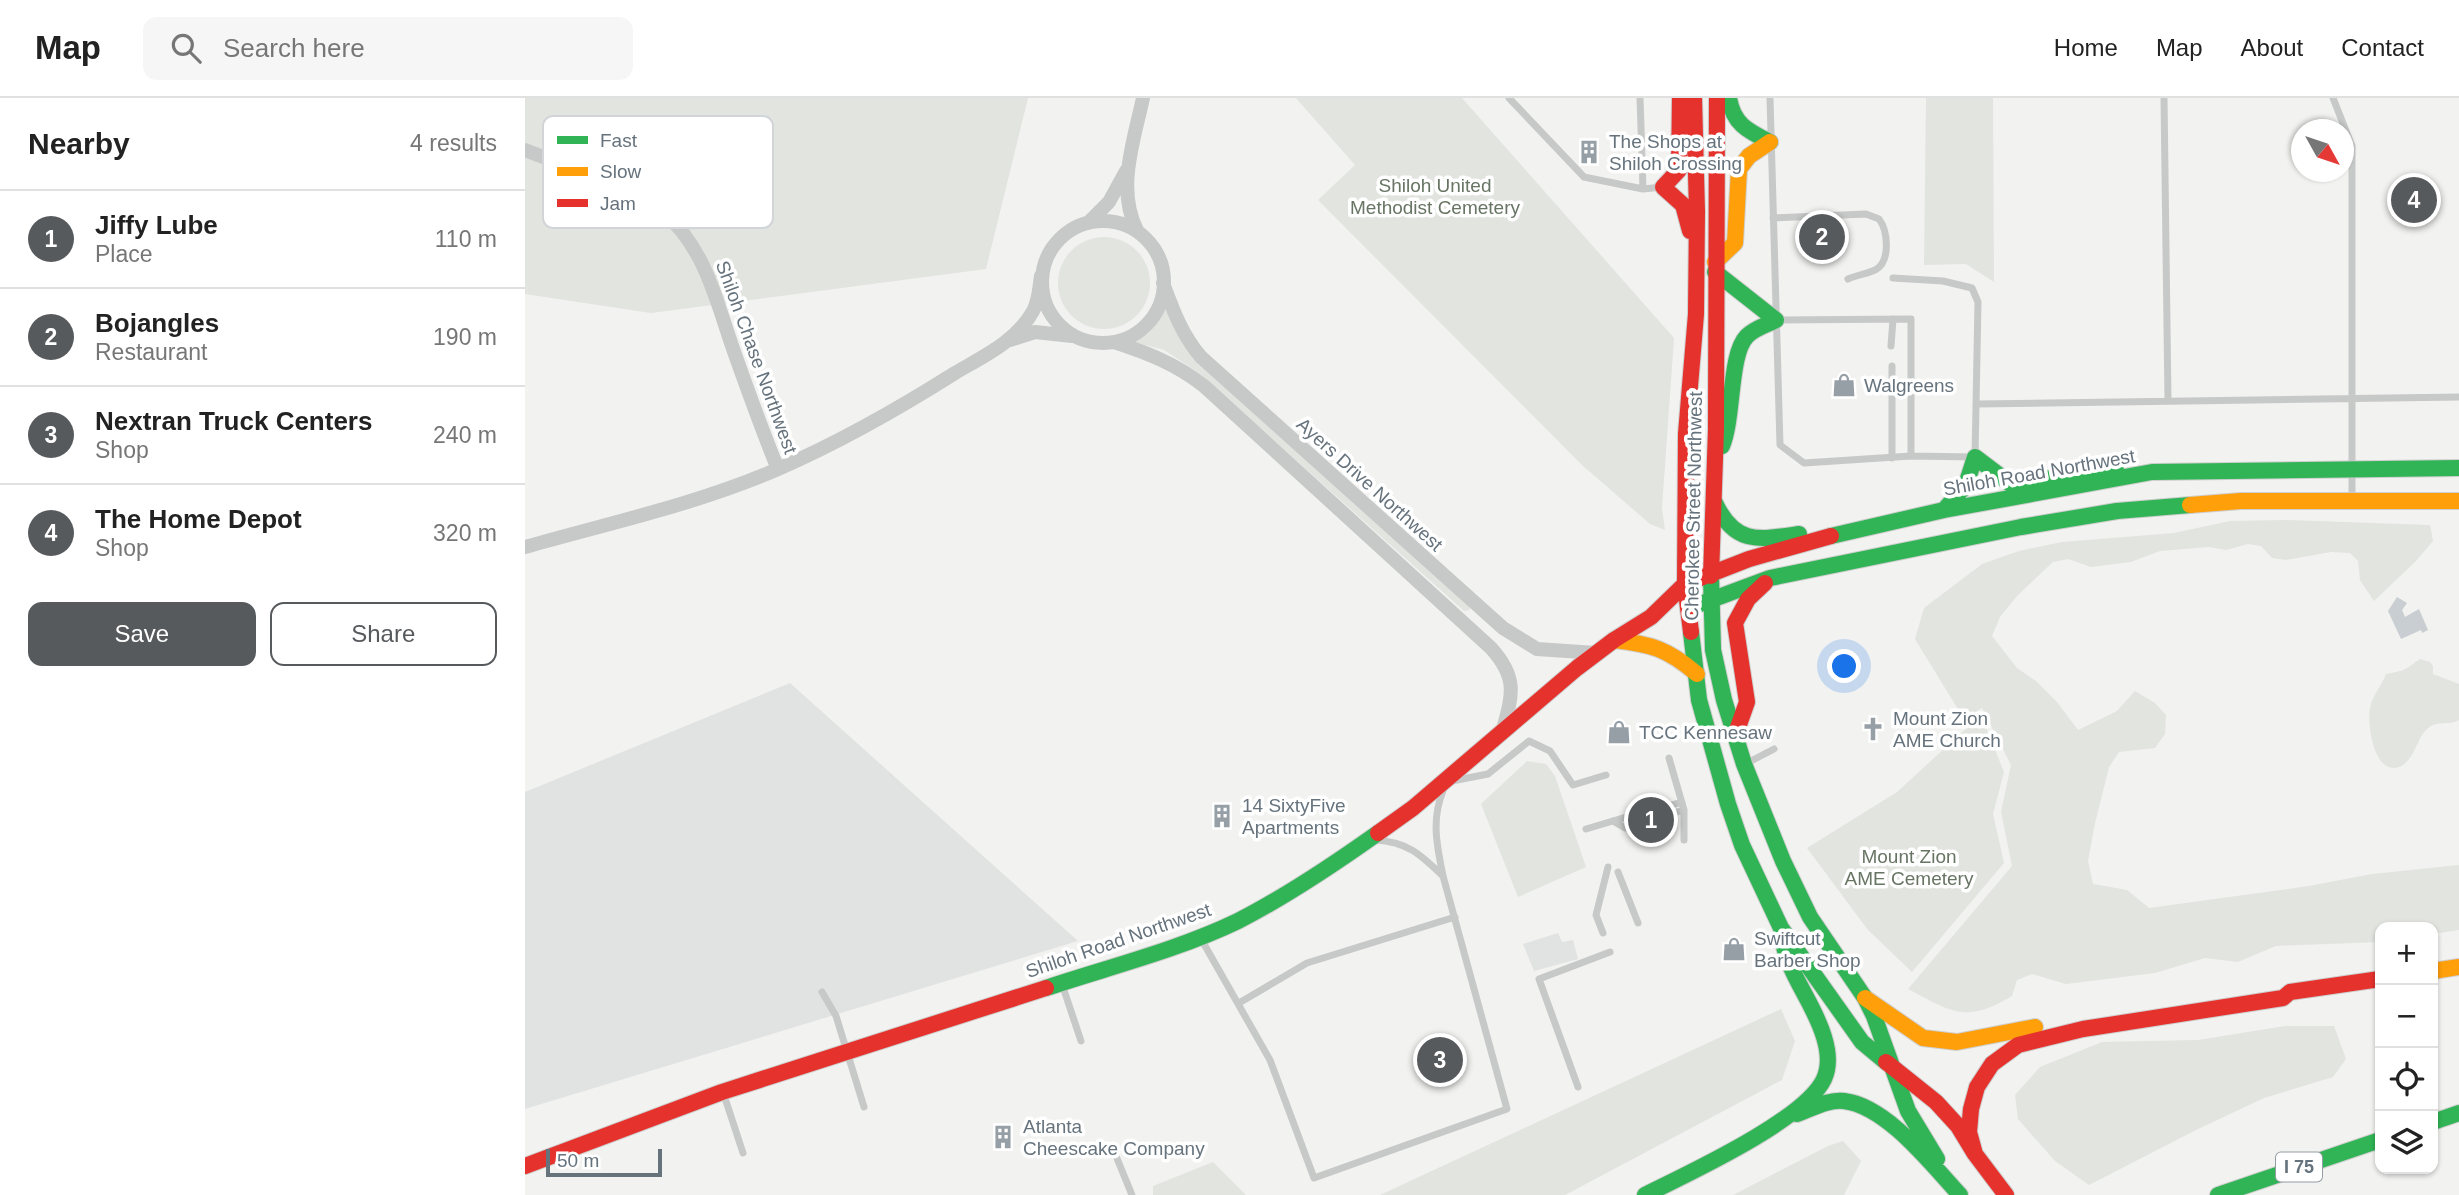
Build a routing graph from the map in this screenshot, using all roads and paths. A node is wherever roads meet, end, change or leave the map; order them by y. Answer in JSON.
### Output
{"nodes":[{"id":1,"x":1143,"y":98,"type":"edge"},
{"id":2,"x":1509,"y":98,"type":"edge"},
{"id":3,"x":1640,"y":98,"type":"edge"},
{"id":4,"x":1680,"y":98,"type":"edge"},
{"id":5,"x":1694,"y":98,"type":"edge"},
{"id":6,"x":1717,"y":98,"type":"edge"},
{"id":7,"x":1729,"y":98,"type":"edge"},
{"id":8,"x":1770,"y":98,"type":"edge"},
{"id":9,"x":2164,"y":98,"type":"edge"},
{"id":10,"x":2333,"y":98,"type":"edge"},
{"id":11,"x":1770,"y":142,"type":"junction"},
{"id":12,"x":525,"y":150,"type":"edge"},
{"id":13,"x":543,"y":157,"type":"edge"},
{"id":14,"x":1128,"y":166,"type":"junction"},
{"id":15,"x":1663,"y":187,"type":"junction"},
{"id":16,"x":1643,"y":189,"type":"junction"},
{"id":17,"x":1773,"y":218,"type":"junction"},
{"id":18,"x":1090,"y":222,"type":"junction"},
{"id":19,"x":679,"y":228,"type":"edge"},
{"id":20,"x":1137,"y":230,"type":"junction"},
{"id":21,"x":1715,"y":267,"type":"junction"},
{"id":22,"x":1041,"y":276,"type":"junction"},
{"id":23,"x":1893,"y":278,"type":"dead end"},
{"id":24,"x":1848,"y":279,"type":"dead end"},
{"id":25,"x":1696,"y":281,"type":"junction"},
{"id":26,"x":1163,"y":283,"type":"junction"},
{"id":27,"x":1893,"y":319,"type":"junction"},
{"id":28,"x":1776,"y":320,"type":"junction"},
{"id":29,"x":1075,"y":337,"type":"junction"},
{"id":30,"x":1006,"y":342,"type":"junction"},
{"id":31,"x":1114,"y":342,"type":"junction"},
{"id":32,"x":1891,"y":346,"type":"dead end"},
{"id":33,"x":1892,"y":366,"type":"dead end"},
{"id":34,"x":2459,"y":397,"type":"edge"},
{"id":35,"x":2354,"y":400,"type":"junction"},
{"id":36,"x":2168,"y":401,"type":"junction"},
{"id":37,"x":1977,"y":404,"type":"junction"},
{"id":38,"x":1911,"y":456,"type":"junction"},
{"id":39,"x":1976,"y":457,"type":"junction"},
{"id":40,"x":1892,"y":458,"type":"junction"},
{"id":41,"x":1714,"y":460,"type":"junction"},
{"id":42,"x":2354,"y":468,"type":"junction"},
{"id":43,"x":2459,"y":468,"type":"edge"},
{"id":44,"x":778,"y":469,"type":"junction"},
{"id":45,"x":2129,"y":477,"type":"junction"},
{"id":46,"x":1713,"y":497,"type":"junction"},
{"id":47,"x":2352,"y":499,"type":"junction"},
{"id":48,"x":2459,"y":501,"type":"edge"},
{"id":49,"x":1944,"y":510,"type":"junction"},
{"id":50,"x":1835,"y":536,"type":"junction"},
{"id":51,"x":525,"y":547,"type":"edge"},
{"id":52,"x":1710,"y":574,"type":"junction"},
{"id":53,"x":1770,"y":578,"type":"junction"},
{"id":54,"x":1685,"y":584,"type":"junction"},
{"id":55,"x":1711,"y":599,"type":"junction"},
{"id":56,"x":1689,"y":608,"type":"junction"},
{"id":57,"x":1651,"y":617,"type":"junction"},
{"id":58,"x":1614,"y":640,"type":"junction"},
{"id":59,"x":1596,"y":653,"type":"junction"},
{"id":60,"x":1697,"y":674,"type":"junction"},
{"id":61,"x":1502,"y":733,"type":"junction"},
{"id":62,"x":1736,"y":733,"type":"junction"},
{"id":63,"x":1774,"y":749,"type":"dead end"},
{"id":64,"x":1669,"y":758,"type":"dead end"},
{"id":65,"x":1744,"y":764,"type":"junction"},
{"id":66,"x":1606,"y":775,"type":"dead end"},
{"id":67,"x":1446,"y":782,"type":"junction"},
{"id":68,"x":1683,"y":806,"type":"junction"},
{"id":69,"x":1665,"y":811,"type":"dead end"},
{"id":70,"x":1633,"y":815,"type":"dead end"},
{"id":71,"x":1613,"y":821,"type":"junction"},
{"id":72,"x":1636,"y":825,"type":"dead end"},
{"id":73,"x":1586,"y":829,"type":"dead end"},
{"id":74,"x":1370,"y":840,"type":"junction"},
{"id":75,"x":1683,"y":840,"type":"dead end"},
{"id":76,"x":1608,"y":867,"type":"dead end"},
{"id":77,"x":1619,"y":872,"type":"dead end"},
{"id":78,"x":1443,"y":876,"type":"junction"},
{"id":79,"x":1455,"y":917,"type":"junction"},
{"id":80,"x":1638,"y":923,"type":"dead end"},
{"id":81,"x":1781,"y":928,"type":"junction"},
{"id":82,"x":1603,"y":933,"type":"dead end"},
{"id":83,"x":1199,"y":936,"type":"junction"},
{"id":84,"x":1610,"y":952,"type":"dead end"},
{"id":85,"x":2459,"y":967,"type":"edge"},
{"id":86,"x":2438,"y":970,"type":"edge"},
{"id":87,"x":2375,"y":980,"type":"edge"},
{"id":88,"x":1062,"y":984,"type":"junction"},
{"id":89,"x":822,"y":992,"type":"dead end"},
{"id":90,"x":2290,"y":992,"type":"junction"},
{"id":91,"x":1865,"y":998,"type":"junction"},
{"id":92,"x":1239,"y":1003,"type":"junction"},
{"id":93,"x":1081,"y":1041,"type":"dead end"},
{"id":94,"x":846,"y":1051,"type":"junction"},
{"id":95,"x":1893,"y":1067,"type":"junction"},
{"id":96,"x":1578,"y":1087,"type":"dead end"},
{"id":97,"x":722,"y":1092,"type":"junction"},
{"id":98,"x":864,"y":1107,"type":"dead end"},
{"id":99,"x":2459,"y":1113,"type":"edge"},
{"id":100,"x":2438,"y":1120,"type":"edge"},
{"id":101,"x":1780,"y":1121,"type":"junction"},
{"id":102,"x":2375,"y":1142,"type":"edge"},
{"id":103,"x":743,"y":1153,"type":"dead end"},
{"id":104,"x":1975,"y":1154,"type":"junction"},
{"id":105,"x":1116,"y":1156,"type":"dead end"},
{"id":106,"x":525,"y":1166,"type":"edge"},
{"id":107,"x":1132,"y":1195,"type":"edge"},
{"id":108,"x":1645,"y":1195,"type":"edge"},
{"id":109,"x":1960,"y":1195,"type":"edge"},
{"id":110,"x":2006,"y":1195,"type":"edge"},
{"id":111,"x":2218,"y":1195,"type":"edge"}],
"edges":[{"from":1,"to":14,"type":"street"},
{"from":2,"to":16,"type":"lane"},
{"from":3,"to":16,"type":"lane"},
{"from":4,"to":15,"type":"main road"},
{"from":5,"to":25,"type":"main road","name":"Cherokee Street Northwest"},
{"from":6,"to":21,"type":"main road","name":"Cherokee Street Northwest"},
{"from":7,"to":11,"type":"main road"},
{"from":8,"to":11,"type":"lane"},
{"from":9,"to":36,"type":"lane"},
{"from":10,"to":35,"type":"lane"},
{"from":11,"to":17,"type":"lane"},
{"from":11,"to":21,"type":"main road"},
{"from":12,"to":13,"type":"street","name":"Shiloh Chase Northwest"},
{"from":14,"to":18,"type":"street"},
{"from":14,"to":20,"type":"street"},
{"from":15,"to":16,"type":"lane"},
{"from":15,"to":25,"type":"main road"},
{"from":17,"to":24,"type":"lane"},
{"from":17,"to":28,"type":"lane"},
{"from":18,"to":20,"type":"street"},
{"from":18,"to":22,"type":"street"},
{"from":19,"to":44,"type":"street","name":"Shiloh Chase Northwest"},
{"from":20,"to":26,"type":"street"},
{"from":21,"to":28,"type":"main road"},
{"from":21,"to":41,"type":"main road","name":"Cherokee Street Northwest"},
{"from":22,"to":29,"type":"street"},
{"from":22,"to":30,"type":"street"},
{"from":23,"to":37,"type":"lane"},
{"from":25,"to":54,"type":"main road","name":"Cherokee Street Northwest"},
{"from":26,"to":31,"type":"street"},
{"from":26,"to":59,"type":"street","name":"Ayers Drive Northwest"},
{"from":27,"to":28,"type":"lane"},
{"from":27,"to":32,"type":"lane"},
{"from":27,"to":38,"type":"lane"},
{"from":28,"to":40,"type":"lane"},
{"from":28,"to":41,"type":"main road"},
{"from":29,"to":30,"type":"street"},
{"from":29,"to":31,"type":"street"},
{"from":30,"to":44,"type":"street"},
{"from":31,"to":61,"type":"street","name":"Ayers Drive Northwest"},
{"from":33,"to":40,"type":"lane"},
{"from":34,"to":35,"type":"lane"},
{"from":35,"to":36,"type":"lane"},
{"from":35,"to":42,"type":"lane"},
{"from":36,"to":37,"type":"lane"},
{"from":37,"to":39,"type":"lane"},
{"from":38,"to":39,"type":"lane"},
{"from":38,"to":40,"type":"lane"},
{"from":39,"to":45,"type":"main road"},
{"from":39,"to":49,"type":"main road"},
{"from":41,"to":46,"type":"main road","name":"Cherokee Street Northwest"},
{"from":42,"to":43,"type":"main road","name":"Shiloh Road Northwest"},
{"from":42,"to":45,"type":"main road","name":"Shiloh Road Northwest"},
{"from":42,"to":47,"type":"lane"},
{"from":44,"to":51,"type":"street"},
{"from":45,"to":49,"type":"main road","name":"Shiloh Road Northwest"},
{"from":46,"to":50,"type":"main road"},
{"from":46,"to":52,"type":"main road","name":"Cherokee Street Northwest"},
{"from":47,"to":48,"type":"main road","name":"Shiloh Road Northwest"},
{"from":47,"to":53,"type":"main road","name":"Shiloh Road Northwest"},
{"from":49,"to":50,"type":"main road","name":"Shiloh Road Northwest"},
{"from":50,"to":52,"type":"main road","name":"Shiloh Road Northwest"},
{"from":52,"to":54,"type":"main road","name":"Shiloh Road Northwest"},
{"from":52,"to":55,"type":"main road","name":"Cherokee Street Northwest"},
{"from":53,"to":55,"type":"main road","name":"Shiloh Road Northwest"},
{"from":53,"to":62,"type":"main road"},
{"from":54,"to":56,"type":"main road","name":"Cherokee Street Northwest"},
{"from":54,"to":57,"type":"main road","name":"Shiloh Road Northwest"},
{"from":55,"to":56,"type":"main road","name":"Shiloh Road Northwest"},
{"from":55,"to":62,"type":"main road","name":"Cherokee Street Northwest"},
{"from":56,"to":57,"type":"main road","name":"Shiloh Road Northwest"},
{"from":56,"to":60,"type":"main road","name":"Cherokee Street Northwest"},
{"from":57,"to":58,"type":"main road","name":"Shiloh Road Northwest"},
{"from":58,"to":59,"type":"main road","name":"Shiloh Road Northwest"},
{"from":58,"to":60,"type":"main road"},
{"from":59,"to":61,"type":"main road","name":"Shiloh Road Northwest"},
{"from":60,"to":81,"type":"main road","name":"Cherokee Street Northwest"},
{"from":61,"to":67,"type":"main road","name":"Shiloh Road Northwest"},
{"from":62,"to":65,"type":"main road","name":"Cherokee Street Northwest"},
{"from":63,"to":65,"type":"lane"},
{"from":64,"to":68,"type":"lane"},
{"from":65,"to":91,"type":"main road","name":"Cherokee Street Northwest"},
{"from":66,"to":67,"type":"lane"},
{"from":67,"to":74,"type":"main road","name":"Shiloh Road Northwest"},
{"from":67,"to":78,"type":"lane"},
{"from":68,"to":69,"type":"lane"},
{"from":68,"to":75,"type":"lane"},
{"from":70,"to":71,"type":"lane"},
{"from":71,"to":72,"type":"lane"},
{"from":71,"to":73,"type":"lane"},
{"from":74,"to":78,"type":"lane"},
{"from":74,"to":83,"type":"main road","name":"Shiloh Road Northwest"},
{"from":76,"to":82,"type":"lane"},
{"from":77,"to":80,"type":"lane"},
{"from":78,"to":79,"type":"lane"},
{"from":79,"to":92,"type":"lane"},
{"from":79,"to":92,"type":"lane"},
{"from":81,"to":95,"type":"main road","name":"Cherokee Street Northwest"},
{"from":81,"to":101,"type":"main road"},
{"from":83,"to":88,"type":"main road","name":"Shiloh Road Northwest"},
{"from":83,"to":92,"type":"lane"},
{"from":84,"to":96,"type":"lane"},
{"from":85,"to":86,"type":"main road"},
{"from":87,"to":90,"type":"main road"},
{"from":88,"to":93,"type":"lane"},
{"from":88,"to":94,"type":"main road","name":"Shiloh Road Northwest"},
{"from":89,"to":94,"type":"lane"},
{"from":90,"to":91,"type":"main road"},
{"from":90,"to":104,"type":"main road"},
{"from":91,"to":95,"type":"main road","name":"Cherokee Street Northwest"},
{"from":94,"to":97,"type":"main road","name":"Shiloh Road Northwest"},
{"from":94,"to":98,"type":"lane"},
{"from":95,"to":104,"type":"main road"},
{"from":95,"to":109,"type":"main road"},
{"from":97,"to":103,"type":"lane"},
{"from":97,"to":106,"type":"main road","name":"Shiloh Road Northwest"},
{"from":99,"to":100,"type":"main road"},
{"from":101,"to":108,"type":"main road"},
{"from":101,"to":109,"type":"main road"},
{"from":102,"to":111,"type":"main road","number":"I 75"},
{"from":104,"to":110,"type":"main road"},
{"from":105,"to":107,"type":"lane"}]}
